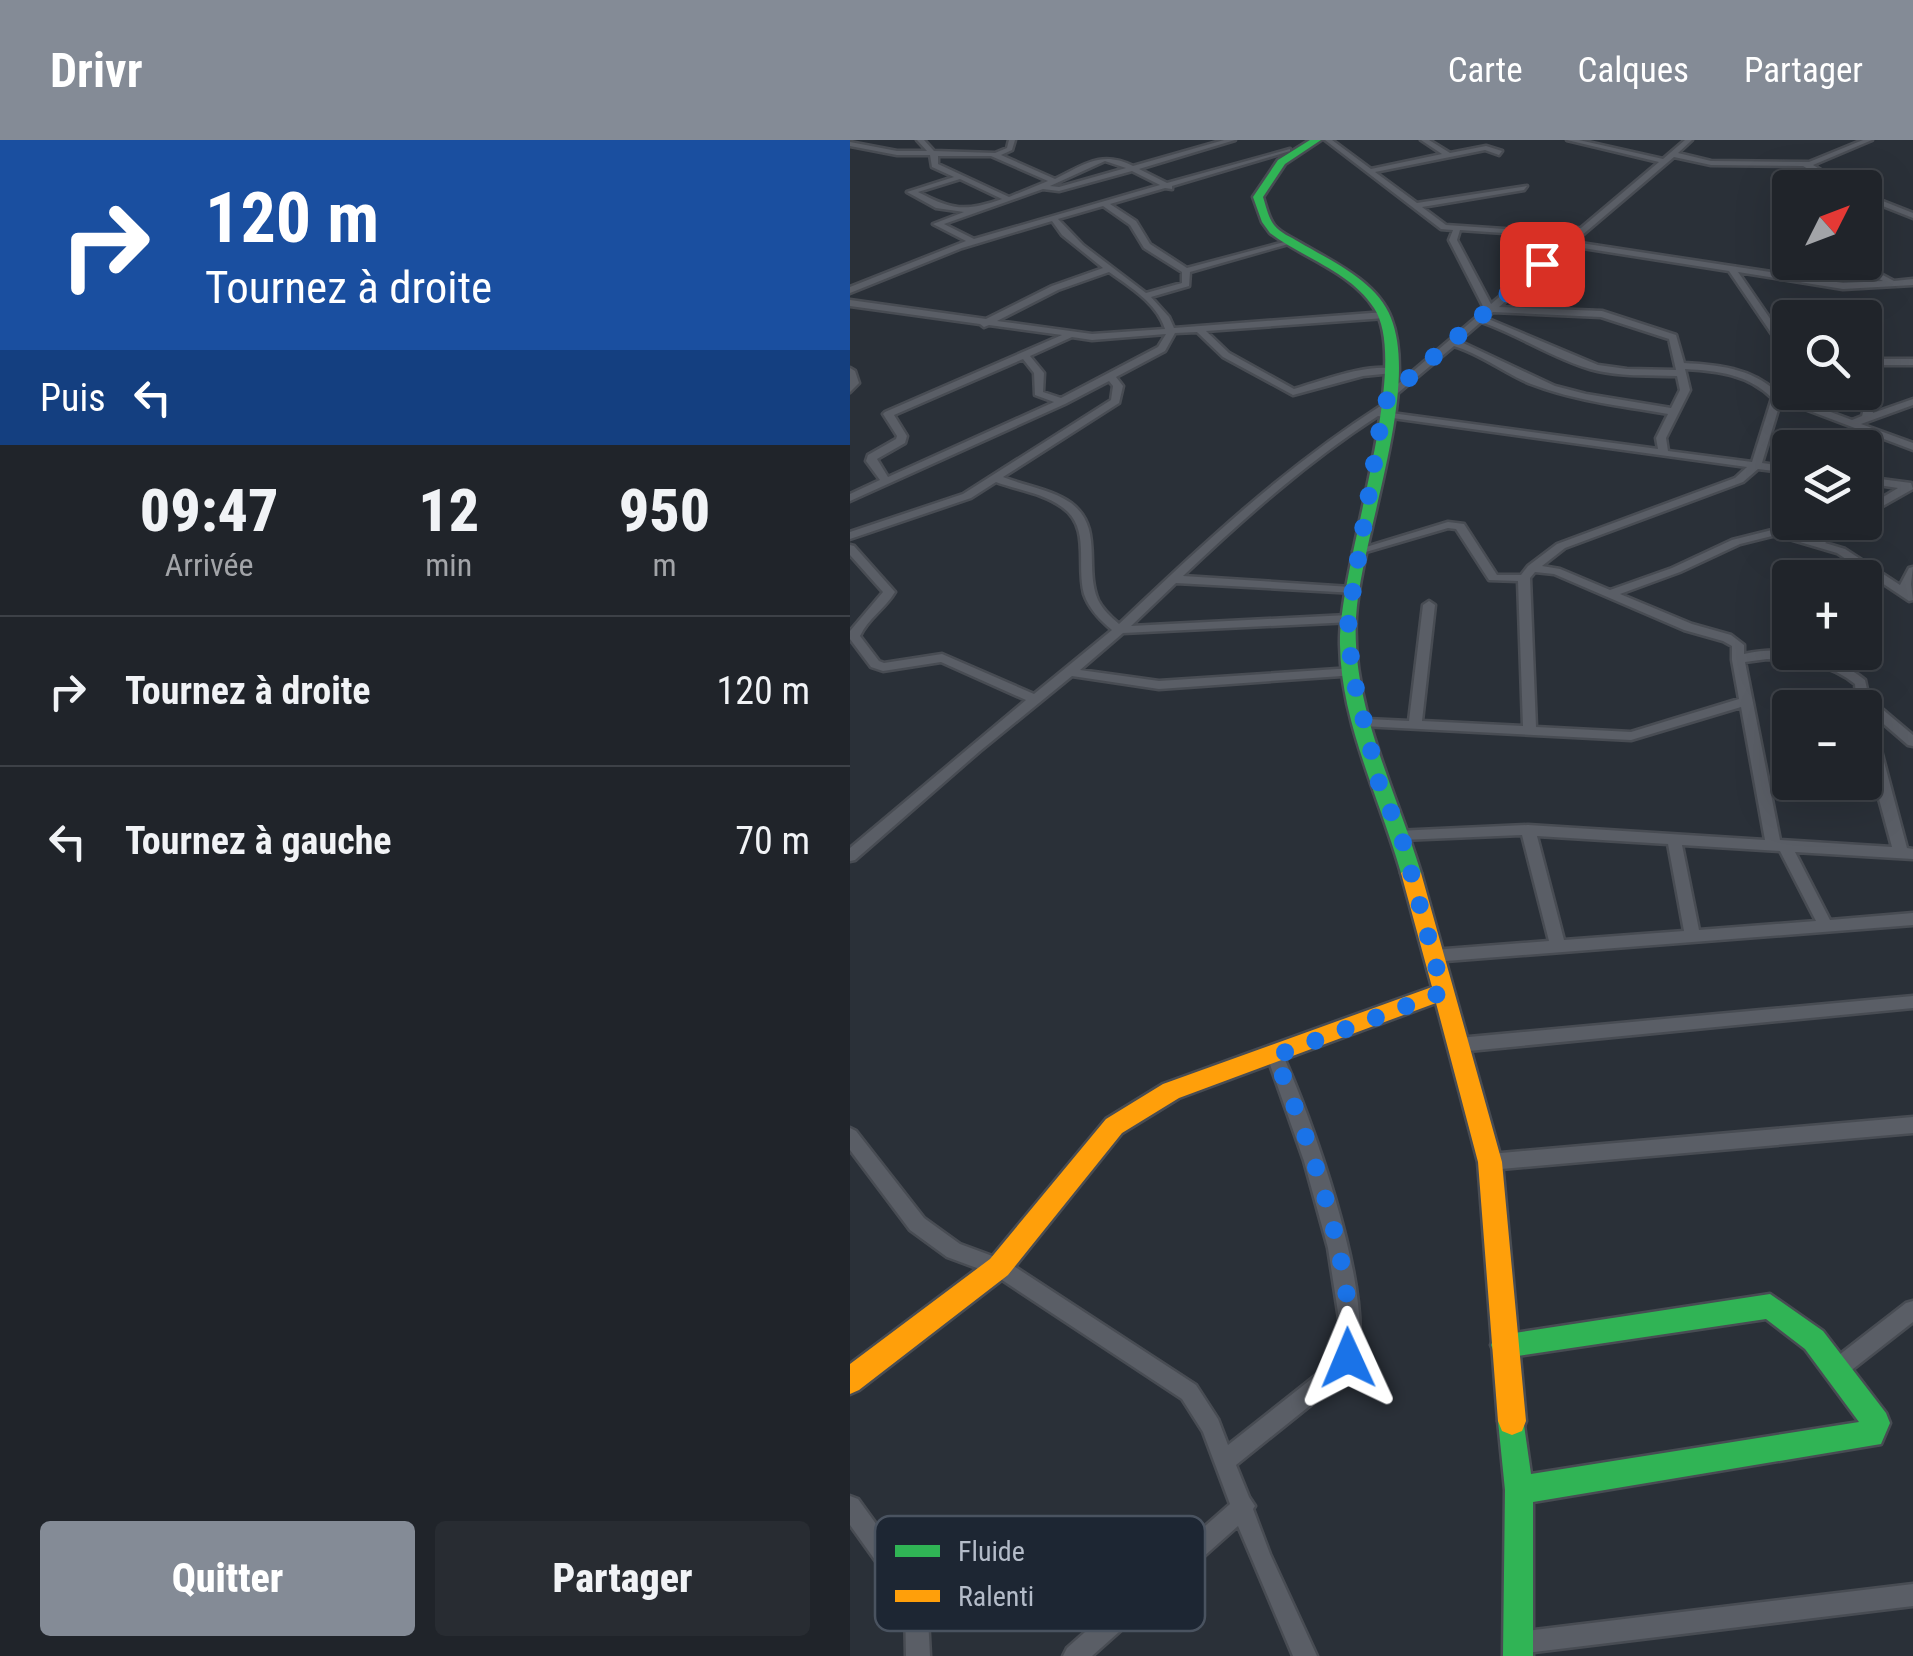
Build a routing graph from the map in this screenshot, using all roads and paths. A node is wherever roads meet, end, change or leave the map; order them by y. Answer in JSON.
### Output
{"nodes":[{"id":1,"x":920,"y":140,"type":"edge"},
{"id":2,"x":1012,"y":140,"type":"edge"},
{"id":3,"x":1232,"y":140,"type":"edge"},
{"id":4,"x":1316,"y":140,"type":"edge"},
{"id":5,"x":1328,"y":140,"type":"edge"},
{"id":6,"x":1424,"y":140,"type":"edge"},
{"id":7,"x":1570,"y":140,"type":"edge"},
{"id":8,"x":1689,"y":140,"type":"edge"},
{"id":9,"x":1869,"y":140,"type":"edge"},
{"id":10,"x":850,"y":144,"type":"edge"},
{"id":11,"x":1288,"y":147,"type":"edge"},
{"id":12,"x":1498,"y":153,"type":"dead end"},
{"id":13,"x":934,"y":155,"type":"junction"},
{"id":14,"x":996,"y":155,"type":"junction"},
{"id":15,"x":1448,"y":155,"type":"junction"},
{"id":16,"x":1667,"y":157,"type":"junction"},
{"id":17,"x":1805,"y":164,"type":"junction"},
{"id":18,"x":1134,"y":168,"type":"junction"},
{"id":19,"x":1816,"y":170,"type":"edge"},
{"id":20,"x":1369,"y":171,"type":"junction"},
{"id":21,"x":960,"y":177,"type":"junction"},
{"id":22,"x":1054,"y":181,"type":"junction"},
{"id":23,"x":1042,"y":187,"type":"junction"},
{"id":24,"x":1170,"y":187,"type":"junction"},
{"id":25,"x":1524,"y":188,"type":"dead end"},
{"id":26,"x":1010,"y":200,"type":"junction"},
{"id":27,"x":1104,"y":204,"type":"junction"},
{"id":28,"x":1882,"y":204,"type":"edge"},
{"id":29,"x":1415,"y":206,"type":"junction"},
{"id":30,"x":974,"y":212,"type":"junction"},
{"id":31,"x":1913,"y":216,"type":"edge"},
{"id":32,"x":1054,"y":219,"type":"junction"},
{"id":33,"x":1028,"y":226,"type":"junction"},
{"id":34,"x":1458,"y":229,"type":"junction"},
{"id":35,"x":1063,"y":230,"type":"junction"},
{"id":36,"x":1585,"y":230,"type":"junction"},
{"id":37,"x":1534,"y":233,"type":"junction"},
{"id":38,"x":974,"y":242,"type":"junction"},
{"id":39,"x":1288,"y":243,"type":"junction"},
{"id":40,"x":1566,"y":243,"type":"junction"},
{"id":41,"x":1107,"y":270,"type":"junction"},
{"id":42,"x":1733,"y":270,"type":"junction"},
{"id":43,"x":1186,"y":271,"type":"junction"},
{"id":44,"x":850,"y":276,"type":"edge"},
{"id":45,"x":1882,"y":277,"type":"edge"},
{"id":46,"x":1892,"y":282,"type":"junction"},
{"id":47,"x":1913,"y":282,"type":"edge"},
{"id":48,"x":863,"y":285,"type":"junction"},
{"id":49,"x":850,"y":290,"type":"edge"},
{"id":50,"x":1144,"y":296,"type":"junction"},
{"id":51,"x":850,"y":303,"type":"edge"},
{"id":52,"x":1488,"y":308,"type":"junction"},
{"id":53,"x":1385,"y":315,"type":"junction"},
{"id":54,"x":1479,"y":318,"type":"junction"},
{"id":55,"x":984,"y":324,"type":"junction"},
{"id":56,"x":1772,"y":328,"type":"edge"},
{"id":57,"x":1201,"y":331,"type":"junction"},
{"id":58,"x":1072,"y":334,"type":"junction"},
{"id":59,"x":1172,"y":334,"type":"junction"},
{"id":60,"x":1451,"y":342,"type":"junction"},
{"id":61,"x":1025,"y":356,"type":"junction"},
{"id":62,"x":1882,"y":362,"type":"edge"},
{"id":63,"x":1913,"y":362,"type":"edge"},
{"id":64,"x":1393,"y":370,"type":"junction"},
{"id":65,"x":1682,"y":370,"type":"junction"},
{"id":66,"x":850,"y":371,"type":"edge"},
{"id":67,"x":1109,"y":375,"type":"junction"},
{"id":68,"x":850,"y":389,"type":"edge"},
{"id":69,"x":1772,"y":392,"type":"edge"},
{"id":70,"x":1062,"y":402,"type":"junction"},
{"id":71,"x":1913,"y":402,"type":"edge"},
{"id":72,"x":1385,"y":406,"type":"junction"},
{"id":73,"x":1774,"y":410,"type":"edge"},
{"id":74,"x":1818,"y":410,"type":"edge"},
{"id":75,"x":1869,"y":410,"type":"edge"},
{"id":76,"x":1674,"y":412,"type":"junction"},
{"id":77,"x":1867,"y":418,"type":"junction"},
{"id":78,"x":1853,"y":423,"type":"junction"},
{"id":79,"x":1913,"y":446,"type":"edge"},
{"id":80,"x":1664,"y":454,"type":"junction"},
{"id":81,"x":1756,"y":465,"type":"junction"},
{"id":82,"x":1772,"y":467,"type":"edge"},
{"id":83,"x":998,"y":479,"type":"junction"},
{"id":84,"x":886,"y":481,"type":"junction"},
{"id":85,"x":1882,"y":482,"type":"edge"},
{"id":86,"x":1910,"y":486,"type":"edge"},
{"id":87,"x":850,"y":498,"type":"edge"},
{"id":88,"x":1882,"y":503,"type":"edge"},
{"id":89,"x":850,"y":536,"type":"edge"},
{"id":90,"x":1822,"y":540,"type":"edge"},
{"id":91,"x":1819,"y":542,"type":"junction"},
{"id":92,"x":850,"y":548,"type":"edge"},
{"id":93,"x":1359,"y":551,"type":"junction"},
{"id":94,"x":1852,"y":560,"type":"edge"},
{"id":95,"x":1882,"y":572,"type":"edge"},
{"id":96,"x":1911,"y":572,"type":"edge"},
{"id":97,"x":1528,"y":573,"type":"junction"},
{"id":98,"x":1882,"y":578,"type":"edge"},
{"id":99,"x":1172,"y":580,"type":"junction"},
{"id":100,"x":1352,"y":591,"type":"junction"},
{"id":101,"x":1609,"y":594,"type":"junction"},
{"id":102,"x":1911,"y":602,"type":"edge"},
{"id":103,"x":1429,"y":605,"type":"dead end"},
{"id":104,"x":1348,"y":619,"type":"junction"},
{"id":105,"x":1119,"y":630,"type":"junction"},
{"id":106,"x":1738,"y":660,"type":"junction"},
{"id":107,"x":1069,"y":672,"type":"junction"},
{"id":108,"x":1352,"y":672,"type":"junction"},
{"id":109,"x":1863,"y":690,"type":"edge"},
{"id":110,"x":1035,"y":699,"type":"junction"},
{"id":111,"x":1744,"y":702,"type":"junction"},
{"id":112,"x":1882,"y":716,"type":"edge"},
{"id":113,"x":1367,"y":723,"type":"junction"},
{"id":114,"x":1415,"y":724,"type":"junction"},
{"id":115,"x":1530,"y":730,"type":"junction"},
{"id":116,"x":1913,"y":742,"type":"edge"},
{"id":117,"x":1882,"y":776,"type":"edge"},
{"id":118,"x":1528,"y":830,"type":"junction"},
{"id":119,"x":1401,"y":835,"type":"junction"},
{"id":120,"x":1674,"y":840,"type":"junction"},
{"id":121,"x":1778,"y":844,"type":"junction"},
{"id":122,"x":1907,"y":853,"type":"edge"},
{"id":123,"x":850,"y":856,"type":"edge"},
{"id":124,"x":1913,"y":919,"type":"edge"},
{"id":125,"x":1825,"y":924,"type":"junction"},
{"id":126,"x":1692,"y":934,"type":"junction"},
{"id":127,"x":1558,"y":945,"type":"junction"},
{"id":128,"x":1433,"y":956,"type":"junction"},
{"id":129,"x":1443,"y":992,"type":"junction"},
{"id":130,"x":1913,"y":1002,"type":"edge"},
{"id":131,"x":1458,"y":1045,"type":"junction"},
{"id":132,"x":1275,"y":1056,"type":"junction"},
{"id":133,"x":1913,"y":1125,"type":"edge"},
{"id":134,"x":850,"y":1136,"type":"edge"},
{"id":135,"x":1490,"y":1162,"type":"junction"},
{"id":136,"x":999,"y":1267,"type":"junction"},
{"id":137,"x":1913,"y":1310,"type":"edge"},
{"id":138,"x":1504,"y":1345,"type":"junction"},
{"id":139,"x":1836,"y":1369,"type":"junction"},
{"id":140,"x":850,"y":1382,"type":"edge"},
{"id":141,"x":1226,"y":1460,"type":"junction"},
{"id":142,"x":1520,"y":1490,"type":"junction"},
{"id":143,"x":1244,"y":1506,"type":"junction"},
{"id":144,"x":850,"y":1507,"type":"edge"},
{"id":145,"x":875,"y":1541,"type":"edge"},
{"id":146,"x":1205,"y":1541,"type":"edge"},
{"id":147,"x":1913,"y":1594,"type":"edge"},
{"id":148,"x":917,"y":1631,"type":"edge"},
{"id":149,"x":1103,"y":1631,"type":"edge"},
{"id":150,"x":1518,"y":1649,"type":"edge"},
{"id":151,"x":1296,"y":1651,"type":"edge"},
{"id":152,"x":918,"y":1656,"type":"edge"},
{"id":153,"x":1075,"y":1656,"type":"edge"}],
"edges":[{"from":1,"to":13,"type":"street"},
{"from":2,"to":14,"type":"street"},
{"from":3,"to":18,"type":"street"},
{"from":4,"to":11,"type":"street"},
{"from":5,"to":20,"type":"street"},
{"from":6,"to":15,"type":"street"},
{"from":7,"to":16,"type":"street"},
{"from":8,"to":16,"type":"street"},
{"from":9,"to":17,"type":"street"},
{"from":10,"to":13,"type":"street"},
{"from":11,"to":24,"type":"street"},
{"from":11,"to":39,"type":"street"},
{"from":12,"to":15,"type":"street"},
{"from":13,"to":14,"type":"street"},
{"from":13,"to":21,"type":"street"},
{"from":14,"to":22,"type":"street"},
{"from":15,"to":20,"type":"street"},
{"from":16,"to":17,"type":"street"},
{"from":16,"to":36,"type":"street"},
{"from":17,"to":19,"type":"street"},
{"from":18,"to":22,"type":"street"},
{"from":18,"to":23,"type":"street"},
{"from":18,"to":24,"type":"street"},
{"from":20,"to":29,"type":"street"},
{"from":21,"to":26,"type":"street"},
{"from":21,"to":30,"type":"street"},
{"from":22,"to":23,"type":"street"},
{"from":23,"to":26,"type":"street"},
{"from":24,"to":27,"type":"street"},
{"from":25,"to":29,"type":"street"},
{"from":26,"to":30,"type":"street"},
{"from":27,"to":32,"type":"street"},
{"from":27,"to":43,"type":"street"},
{"from":28,"to":31,"type":"street"},
{"from":29,"to":34,"type":"street"},
{"from":30,"to":38,"type":"street"},
{"from":32,"to":33,"type":"street"},
{"from":32,"to":35,"type":"street"},
{"from":33,"to":35,"type":"street"},
{"from":33,"to":38,"type":"street"},
{"from":34,"to":37,"type":"street"},
{"from":34,"to":52,"type":"street"},
{"from":35,"to":41,"type":"street"},
{"from":36,"to":37,"type":"street"},
{"from":36,"to":40,"type":"street"},
{"from":37,"to":40,"type":"street"},
{"from":38,"to":48,"type":"street"},
{"from":39,"to":43,"type":"street"},
{"from":39,"to":53,"type":"street"},
{"from":40,"to":42,"type":"street"},
{"from":40,"to":52,"type":"street"},
{"from":41,"to":50,"type":"street"},
{"from":41,"to":55,"type":"street"},
{"from":42,"to":46,"type":"street"},
{"from":42,"to":56,"type":"street"},
{"from":43,"to":50,"type":"street"},
{"from":44,"to":48,"type":"street"},
{"from":45,"to":46,"type":"street"},
{"from":46,"to":47,"type":"street"},
{"from":48,"to":49,"type":"street"},
{"from":50,"to":59,"type":"street"},
{"from":51,"to":55,"type":"street"},
{"from":52,"to":54,"type":"street"},
{"from":52,"to":65,"type":"street"},
{"from":53,"to":57,"type":"street"},
{"from":53,"to":64,"type":"street"},
{"from":54,"to":60,"type":"street"},
{"from":54,"to":65,"type":"street"},
{"from":55,"to":58,"type":"street"},
{"from":57,"to":59,"type":"street"},
{"from":57,"to":64,"type":"street"},
{"from":58,"to":59,"type":"street"},
{"from":58,"to":61,"type":"street"},
{"from":59,"to":67,"type":"street"},
{"from":60,"to":72,"type":"street"},
{"from":60,"to":76,"type":"street"},
{"from":61,"to":70,"type":"street"},
{"from":61,"to":84,"type":"street"},
{"from":62,"to":63,"type":"street"},
{"from":64,"to":72,"type":"street"},
{"from":65,"to":69,"type":"street"},
{"from":65,"to":76,"type":"street"},
{"from":66,"to":68,"type":"street"},
{"from":67,"to":70,"type":"street"},
{"from":67,"to":83,"type":"street"},
{"from":70,"to":84,"type":"street"},
{"from":71,"to":77,"type":"street"},
{"from":72,"to":80,"type":"street"},
{"from":72,"to":93,"type":"street"},
{"from":72,"to":99,"type":"street"},
{"from":73,"to":81,"type":"street"},
{"from":74,"to":78,"type":"street"},
{"from":75,"to":77,"type":"street"},
{"from":76,"to":80,"type":"street"},
{"from":77,"to":78,"type":"street"},
{"from":78,"to":79,"type":"street"},
{"from":80,"to":81,"type":"street"},
{"from":81,"to":82,"type":"street"},
{"from":81,"to":97,"type":"street"},
{"from":83,"to":89,"type":"street"},
{"from":83,"to":105,"type":"street"},
{"from":84,"to":87,"type":"street"},
{"from":85,"to":86,"type":"street"},
{"from":86,"to":88,"type":"street"},
{"from":90,"to":91,"type":"street"},
{"from":91,"to":94,"type":"street"},
{"from":91,"to":101,"type":"street"},
{"from":92,"to":110,"type":"street"},
{"from":93,"to":97,"type":"street"},
{"from":93,"to":100,"type":"street"},
{"from":95,"to":96,"type":"street"},
{"from":96,"to":102,"type":"street"},
{"from":97,"to":101,"type":"street"},
{"from":97,"to":115,"type":"street"},
{"from":98,"to":102,"type":"street"},
{"from":99,"to":100,"type":"street"},
{"from":99,"to":105,"type":"street"},
{"from":100,"to":104,"type":"street"},
{"from":101,"to":106,"type":"street"},
{"from":103,"to":114,"type":"street"},
{"from":104,"to":105,"type":"street"},
{"from":104,"to":108,"type":"street"},
{"from":105,"to":107,"type":"street"},
{"from":106,"to":109,"type":"street"},
{"from":106,"to":111,"type":"street"},
{"from":107,"to":108,"type":"street"},
{"from":107,"to":110,"type":"street"},
{"from":108,"to":113,"type":"street"},
{"from":110,"to":123,"type":"street"},
{"from":111,"to":115,"type":"street"},
{"from":111,"to":121,"type":"street"},
{"from":112,"to":116,"type":"street"},
{"from":113,"to":114,"type":"street"},
{"from":113,"to":119,"type":"street"},
{"from":114,"to":115,"type":"street"},
{"from":117,"to":122,"type":"street"},
{"from":118,"to":119,"type":"street"},
{"from":118,"to":120,"type":"street"},
{"from":118,"to":127,"type":"street"},
{"from":119,"to":128,"type":"street"},
{"from":120,"to":121,"type":"street"},
{"from":120,"to":126,"type":"street"},
{"from":121,"to":122,"type":"street"},
{"from":121,"to":125,"type":"street"},
{"from":124,"to":125,"type":"street"},
{"from":125,"to":126,"type":"street"},
{"from":126,"to":127,"type":"street"},
{"from":127,"to":128,"type":"street"},
{"from":128,"to":129,"type":"street"},
{"from":129,"to":131,"type":"street"},
{"from":129,"to":132,"type":"street"},
{"from":130,"to":131,"type":"street"},
{"from":131,"to":135,"type":"street"},
{"from":132,"to":136,"type":"street"},
{"from":132,"to":141,"type":"street"},
{"from":133,"to":135,"type":"street"},
{"from":134,"to":136,"type":"street"},
{"from":135,"to":138,"type":"street"},
{"from":136,"to":140,"type":"street"},
{"from":136,"to":141,"type":"street"},
{"from":137,"to":139,"type":"street"},
{"from":138,"to":139,"type":"street"},
{"from":138,"to":142,"type":"street"},
{"from":139,"to":142,"type":"street"},
{"from":141,"to":143,"type":"street"},
{"from":142,"to":150,"type":"street"},
{"from":143,"to":146,"type":"street"},
{"from":143,"to":151,"type":"street"},
{"from":144,"to":145,"type":"street"},
{"from":147,"to":150,"type":"street"},
{"from":148,"to":152,"type":"street"},
{"from":149,"to":153,"type":"street"}]}
